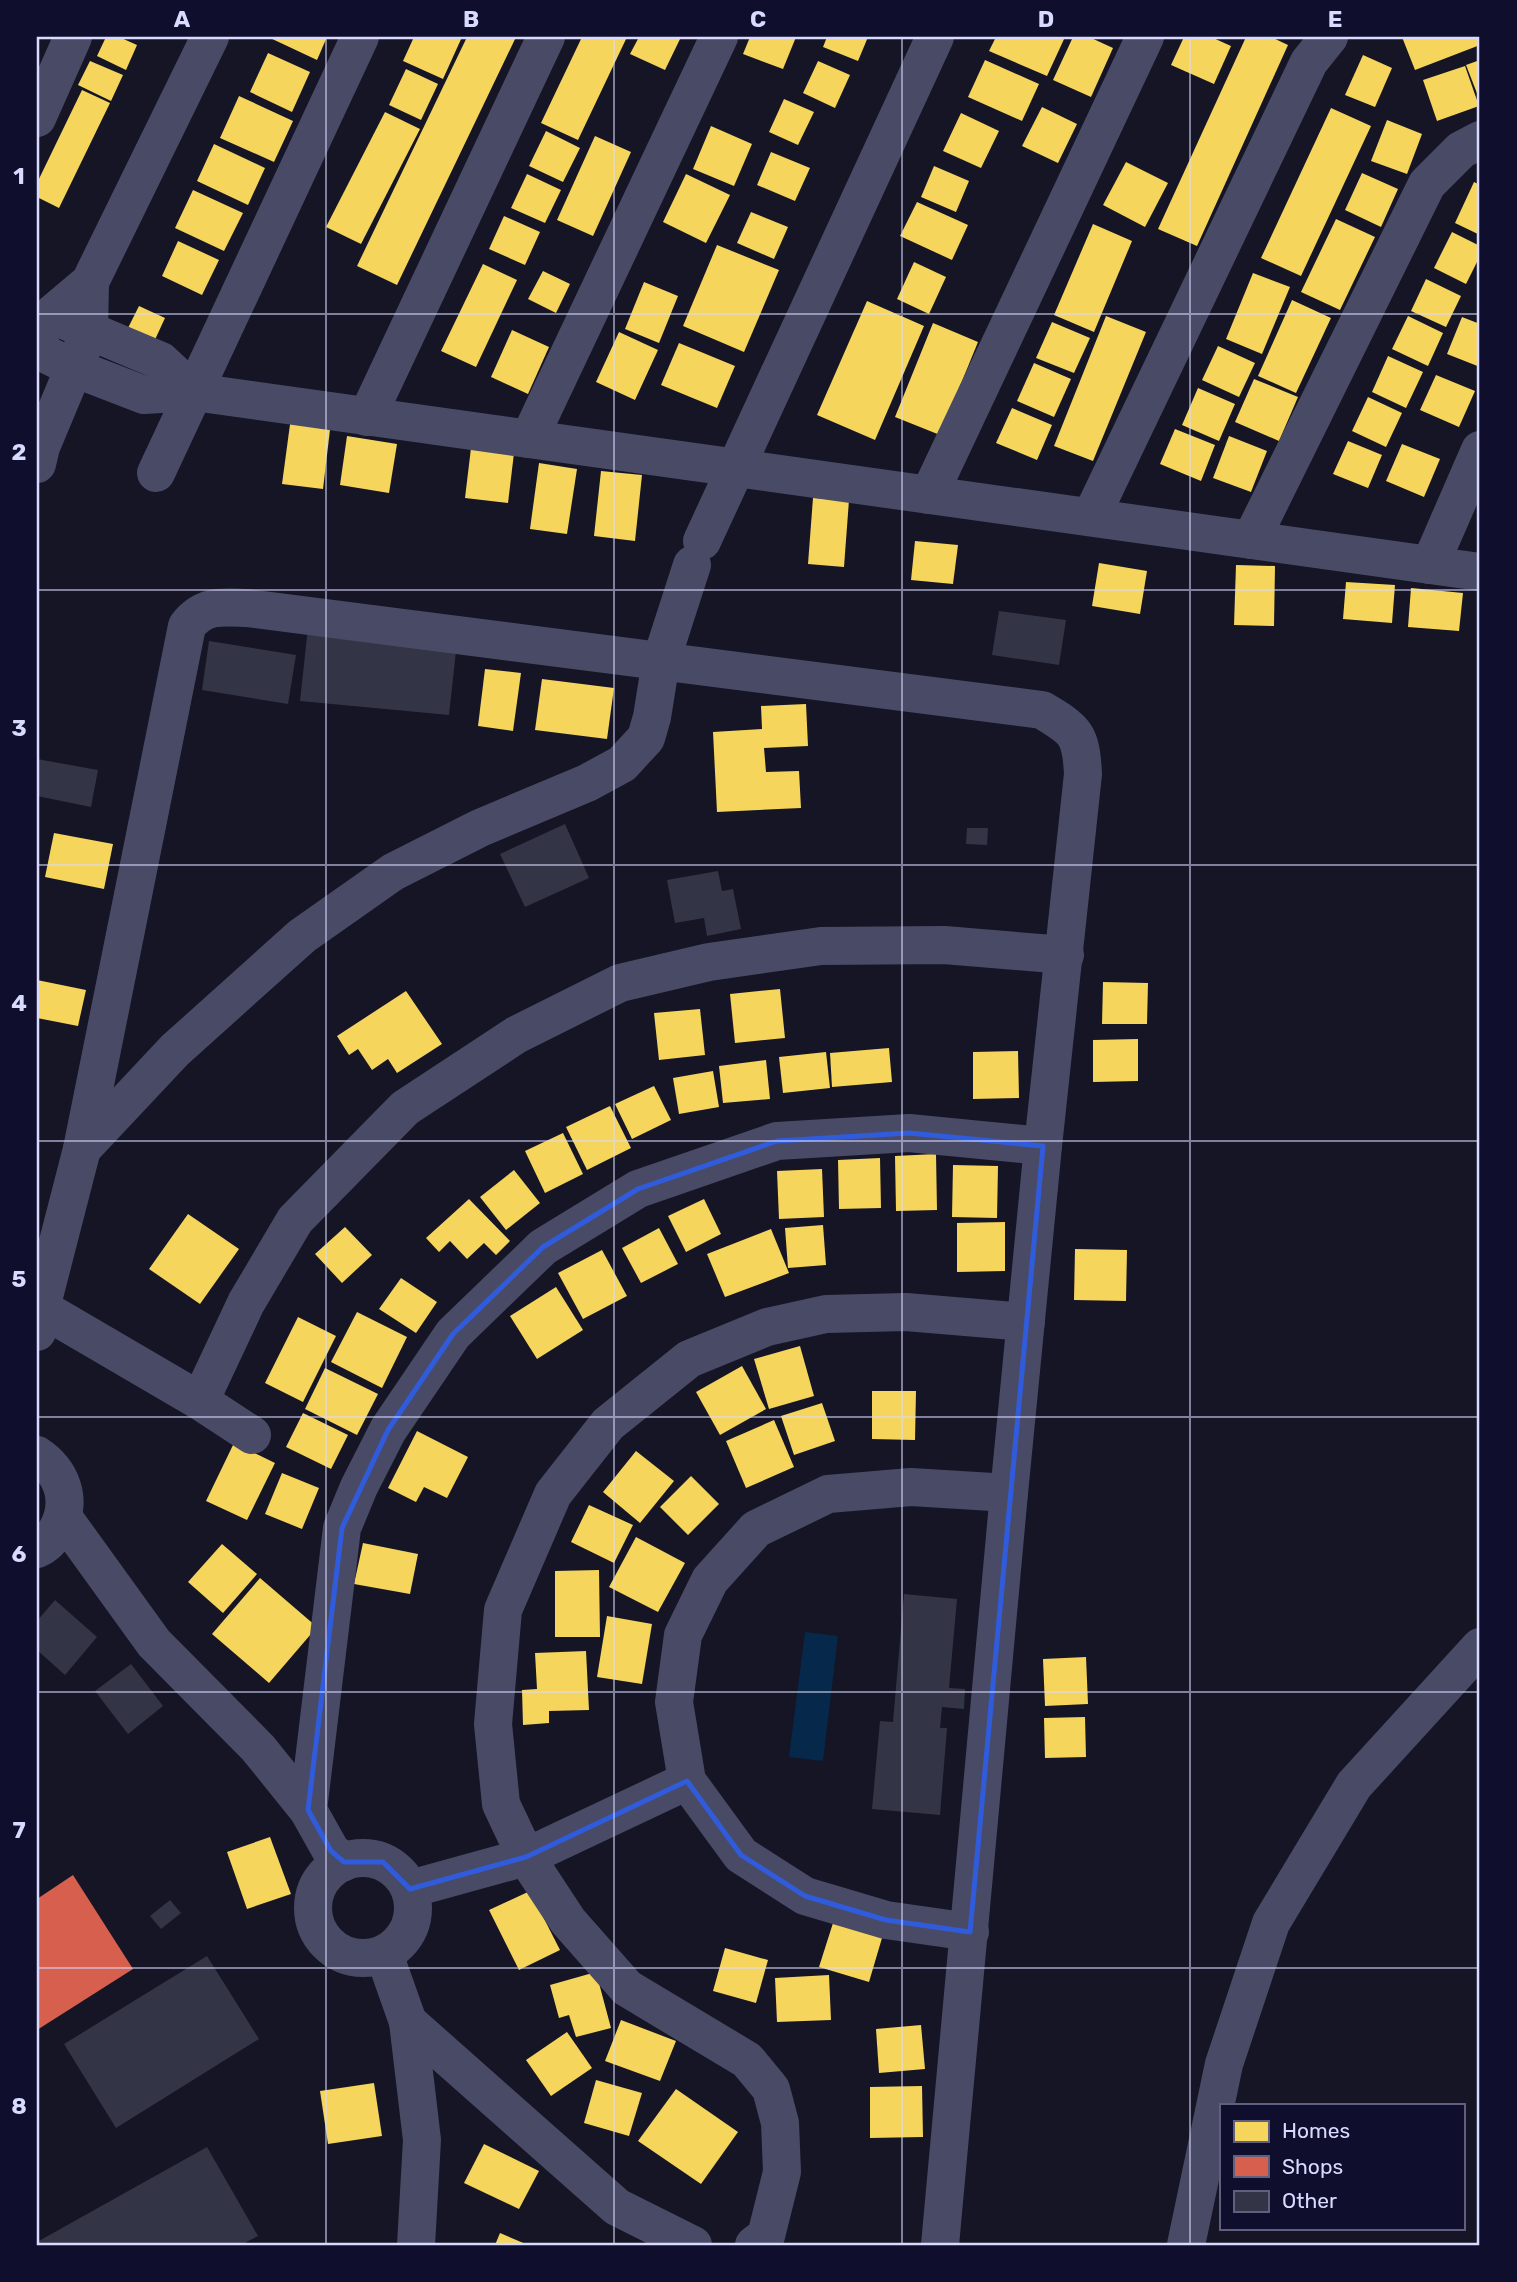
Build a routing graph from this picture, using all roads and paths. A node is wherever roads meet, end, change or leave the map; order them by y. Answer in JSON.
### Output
{"nodes":[{"id":1,"x":73,"y":37,"type":"edge"},
{"id":2,"x":210,"y":37,"type":"edge"},
{"id":3,"x":360,"y":37,"type":"edge"},
{"id":4,"x":545,"y":37,"type":"edge"},
{"id":5,"x":719,"y":37,"type":"edge"},
{"id":6,"x":935,"y":37,"type":"edge"},
{"id":7,"x":1145,"y":37,"type":"edge"},
{"id":8,"x":1329,"y":37,"type":"edge"},
{"id":9,"x":37,"y":118,"type":"edge"},
{"id":10,"x":1480,"y":140,"type":"edge"},
{"id":11,"x":90,"y":282,"type":"junction"},
{"id":12,"x":44,"y":327,"type":"edge"},
{"id":13,"x":89,"y":332,"type":"junction"},
{"id":14,"x":37,"y":350,"type":"edge"},
{"id":15,"x":58,"y":383,"type":"edge"},
{"id":16,"x":194,"y":393,"type":"junction"},
{"id":17,"x":367,"y":417,"type":"junction"},
{"id":18,"x":528,"y":439,"type":"junction"},
{"id":19,"x":1480,"y":450,"type":"edge"},
{"id":20,"x":38,"y":452,"type":"edge"},
{"id":21,"x":735,"y":468,"type":"junction"},
{"id":22,"x":156,"y":473,"type":"dead end"},
{"id":23,"x":929,"y":495,"type":"junction"},
{"id":24,"x":1091,"y":517,"type":"junction"},
{"id":25,"x":1251,"y":540,"type":"junction"},
{"id":26,"x":1430,"y":565,"type":"junction"},
{"id":27,"x":1480,"y":572,"type":"edge"},
{"id":28,"x":662,"y":660,"type":"junction"},
{"id":29,"x":1065,"y":955,"type":"junction"},
{"id":30,"x":1043,"y":1146,"type":"junction"},
{"id":31,"x":82,"y":1149,"type":"junction"},
{"id":32,"x":39,"y":1320,"type":"edge"},
{"id":33,"x":1026,"y":1322,"type":"junction"},
{"id":34,"x":200,"y":1401,"type":"junction"},
{"id":35,"x":252,"y":1435,"type":"dead end"},
{"id":36,"x":37,"y":1455,"type":"edge"},
{"id":37,"x":1009,"y":1493,"type":"junction"},
{"id":38,"x":63,"y":1517,"type":"junction"},
{"id":39,"x":37,"y":1549,"type":"edge"},
{"id":40,"x":1480,"y":1647,"type":"edge"},
{"id":41,"x":687,"y":1780,"type":"junction"},
{"id":42,"x":308,"y":1810,"type":"junction"},
{"id":43,"x":526,"y":1857,"type":"junction"},
{"id":44,"x":344,"y":1862,"type":"junction"},
{"id":45,"x":411,"y":1889,"type":"junction"},
{"id":46,"x":970,"y":1932,"type":"junction"},
{"id":47,"x":384,"y":1954,"type":"junction"},
{"id":48,"x":408,"y":2022,"type":"junction"},
{"id":49,"x":416,"y":2245,"type":"edge"},
{"id":50,"x":693,"y":2245,"type":"edge"},
{"id":51,"x":754,"y":2245,"type":"edge"},
{"id":52,"x":940,"y":2245,"type":"edge"},
{"id":53,"x":1186,"y":2245,"type":"edge"}],
"edges":[{"from":1,"to":9,"type":"street"},
{"from":2,"to":11,"type":"street"},
{"from":3,"to":16,"type":"street"},
{"from":4,"to":17,"type":"street"},
{"from":5,"to":18,"type":"street"},
{"from":6,"to":21,"type":"street"},
{"from":7,"to":23,"type":"street"},
{"from":8,"to":24,"type":"street"},
{"from":10,"to":25,"type":"street"},
{"from":11,"to":12,"type":"street"},
{"from":11,"to":13,"type":"street"},
{"from":12,"to":13,"type":"street"},
{"from":13,"to":15,"type":"street"},
{"from":13,"to":16,"type":"street"},
{"from":14,"to":15,"type":"street"},
{"from":15,"to":16,"type":"street"},
{"from":15,"to":20,"type":"street"},
{"from":16,"to":17,"type":"street"},
{"from":16,"to":22,"type":"street"},
{"from":17,"to":18,"type":"street"},
{"from":18,"to":21,"type":"street"},
{"from":19,"to":26,"type":"street"},
{"from":21,"to":23,"type":"street"},
{"from":21,"to":28,"type":"street"},
{"from":23,"to":24,"type":"street"},
{"from":24,"to":25,"type":"street"},
{"from":25,"to":26,"type":"street"},
{"from":26,"to":27,"type":"street"},
{"from":28,"to":29,"type":"street"},
{"from":28,"to":31,"type":"street"},
{"from":28,"to":31,"type":"street"},
{"from":29,"to":30,"type":"street"},
{"from":29,"to":34,"type":"street"},
{"from":30,"to":33,"type":"street"},
{"from":30,"to":42,"type":"street"},
{"from":31,"to":32,"type":"street"},
{"from":32,"to":34,"type":"street"},
{"from":33,"to":37,"type":"street"},
{"from":33,"to":43,"type":"street"},
{"from":34,"to":35,"type":"street"},
{"from":36,"to":38,"type":"street"},
{"from":37,"to":41,"type":"street"},
{"from":37,"to":46,"type":"street"},
{"from":38,"to":39,"type":"street"},
{"from":38,"to":42,"type":"street"},
{"from":40,"to":53,"type":"street"},
{"from":41,"to":43,"type":"street"},
{"from":41,"to":46,"type":"street"},
{"from":42,"to":44,"type":"street"},
{"from":43,"to":45,"type":"street"},
{"from":43,"to":51,"type":"street"},
{"from":44,"to":45,"type":"street"},
{"from":44,"to":47,"type":"street"},
{"from":45,"to":47,"type":"street"},
{"from":46,"to":52,"type":"street"},
{"from":47,"to":48,"type":"street"},
{"from":48,"to":49,"type":"street"},
{"from":48,"to":50,"type":"street"}]}
